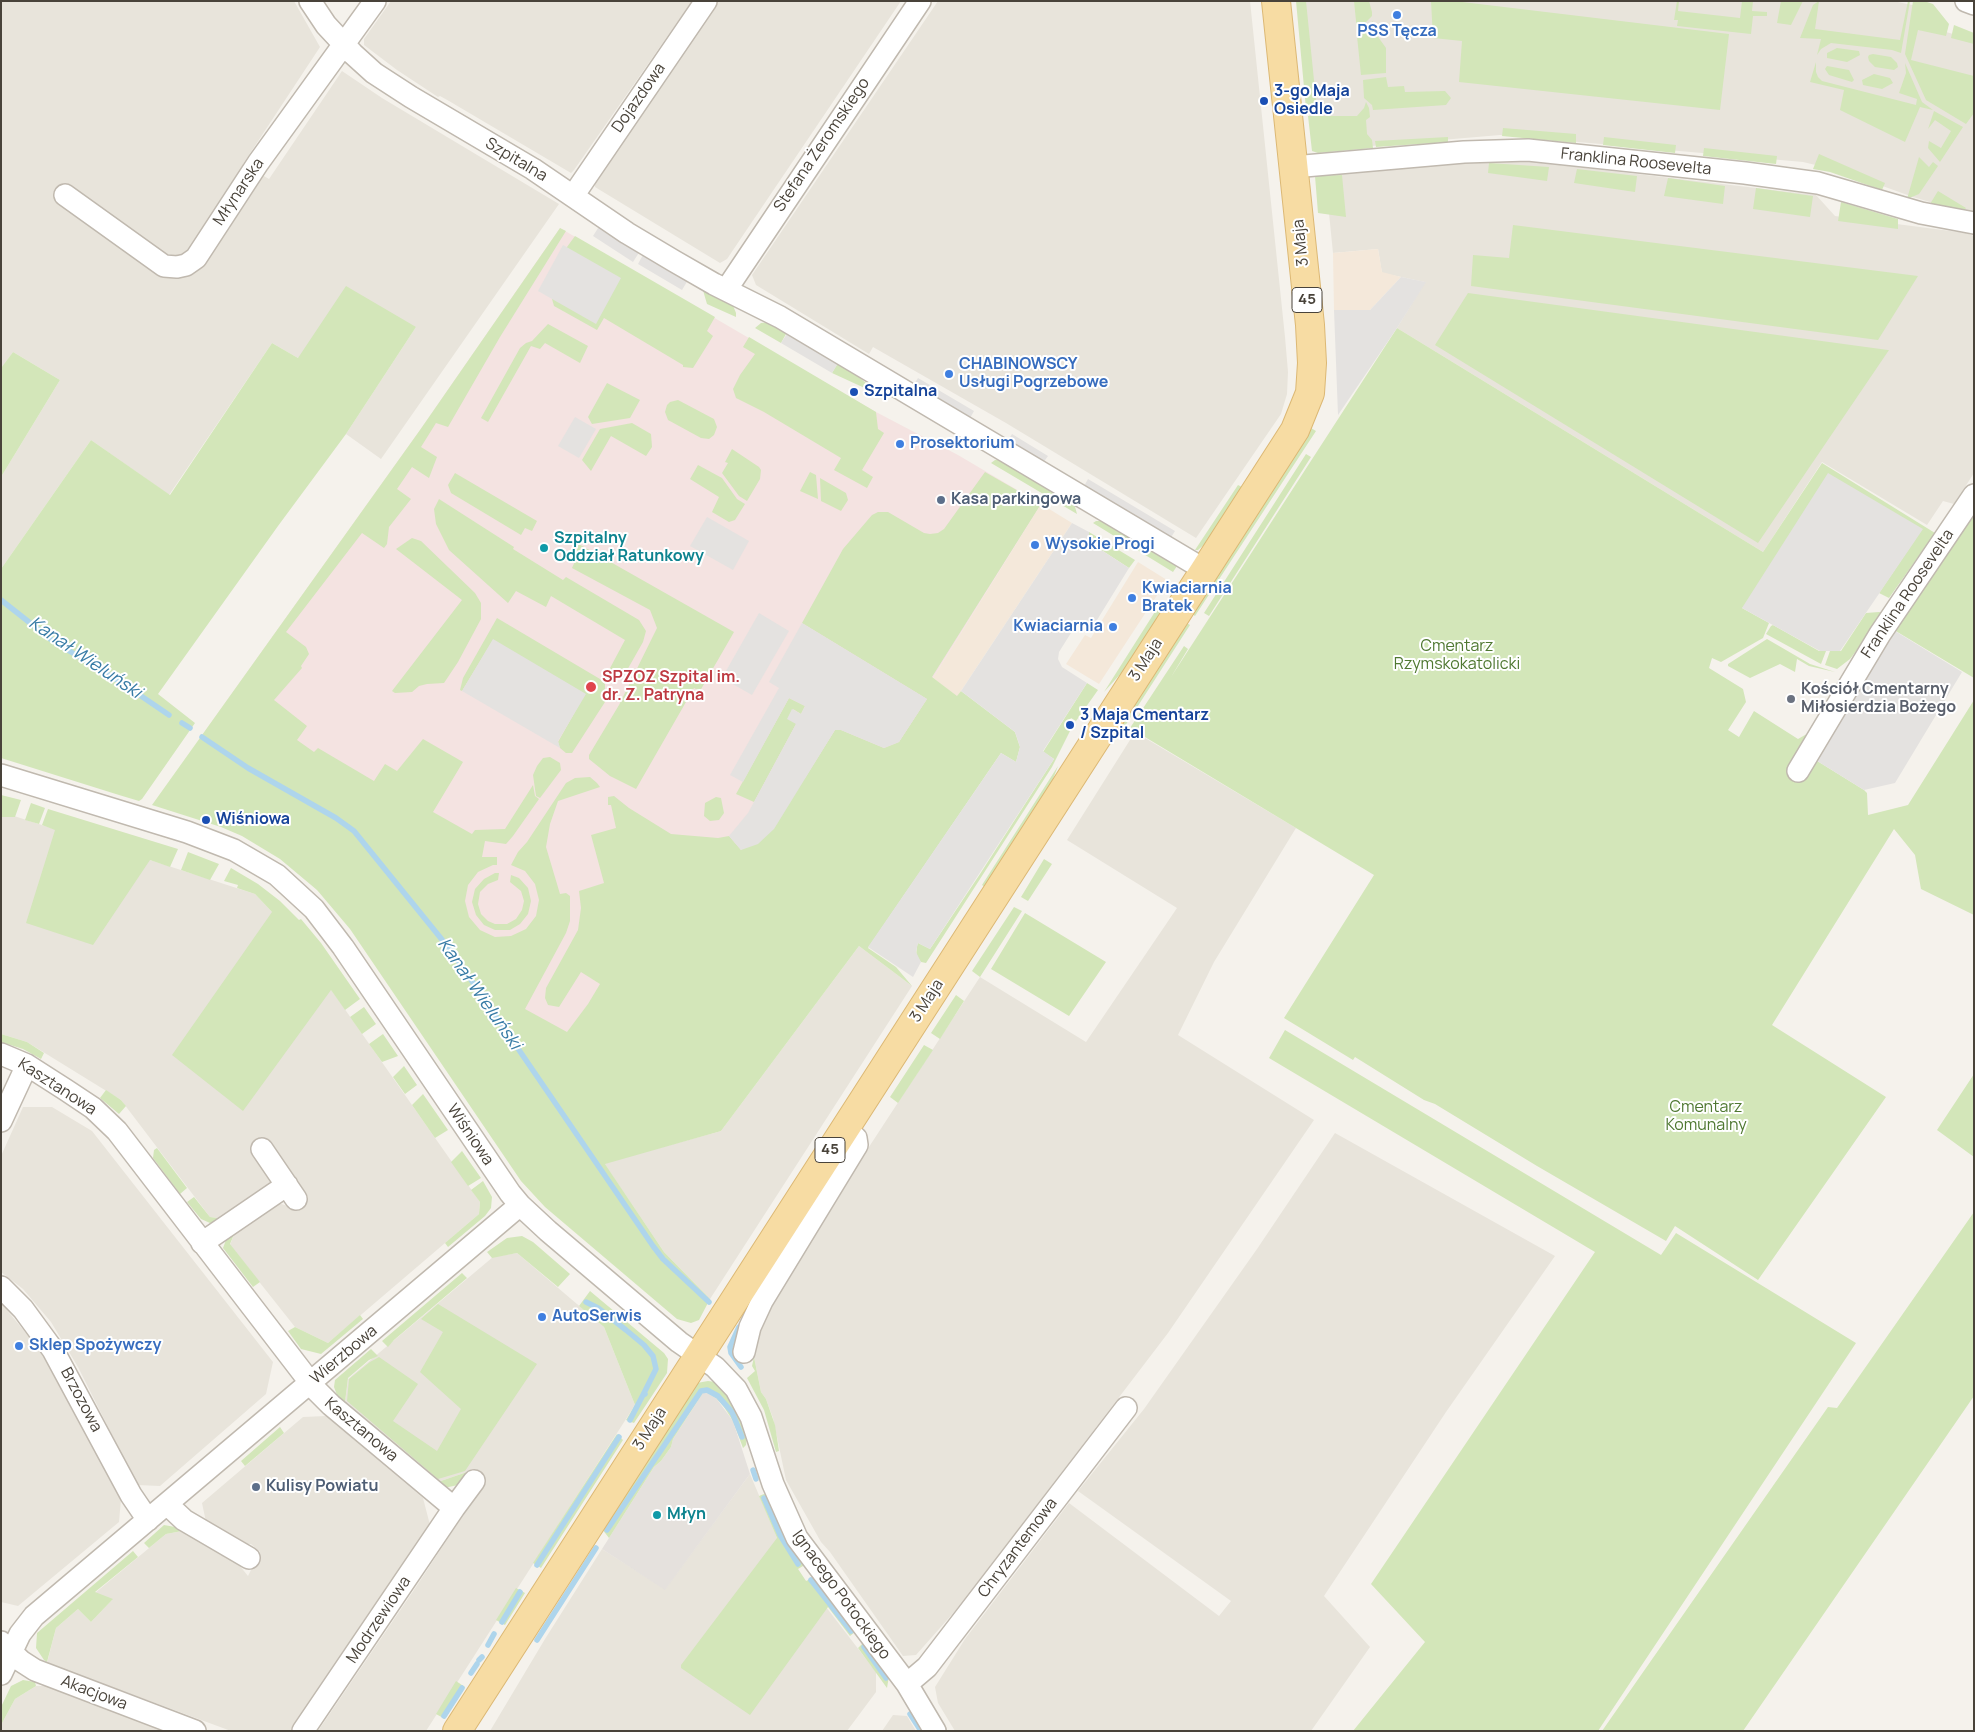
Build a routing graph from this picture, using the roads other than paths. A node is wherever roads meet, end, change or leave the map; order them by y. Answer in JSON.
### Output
{"nodes":[{"id":1,"x":310,"y":1,"type":"edge"},
{"id":2,"x":375,"y":1,"type":"edge"},
{"id":3,"x":706,"y":1,"type":"edge"},
{"id":4,"x":920,"y":1,"type":"edge"},
{"id":5,"x":1276,"y":1,"type":"edge"},
{"id":6,"x":1966,"y":1,"type":"edge"},
{"id":7,"x":1974,"y":4,"type":"edge"},
{"id":8,"x":343,"y":44,"type":"junction"},
{"id":9,"x":1293,"y":167,"type":"junction"},
{"id":10,"x":65,"y":195,"type":"dead end"},
{"id":11,"x":573,"y":196,"type":"junction"},
{"id":12,"x":1974,"y":223,"type":"edge"},
{"id":13,"x":726,"y":290,"type":"junction"},
{"id":14,"x":1974,"y":495,"type":"edge"},
{"id":15,"x":1205,"y":570,"type":"junction"},
{"id":16,"x":1798,"y":771,"type":"dead end"},
{"id":17,"x":1,"y":775,"type":"edge"},
{"id":18,"x":1,"y":1054,"type":"edge"},
{"id":19,"x":27,"y":1065,"type":"junction"},
{"id":20,"x":1,"y":1121,"type":"edge"},
{"id":21,"x":844,"y":1129,"type":"junction"},
{"id":22,"x":262,"y":1149,"type":"dead end"},
{"id":23,"x":520,"y":1205,"type":"junction"},
{"id":24,"x":202,"y":1243,"type":"junction"},
{"id":25,"x":1,"y":1287,"type":"edge"},
{"id":26,"x":744,"y":1352,"type":"dead end"},
{"id":27,"x":698,"y":1355,"type":"junction"},
{"id":28,"x":311,"y":1383,"type":"junction"},
{"id":29,"x":1126,"y":1408,"type":"dead end"},
{"id":30,"x":474,"y":1481,"type":"dead end"},
{"id":31,"x":168,"y":1505,"type":"junction"},
{"id":32,"x":454,"y":1508,"type":"junction"},
{"id":33,"x":148,"y":1520,"type":"junction"},
{"id":34,"x":249,"y":1558,"type":"dead end"},
{"id":35,"x":6,"y":1647,"type":"edge"},
{"id":36,"x":1,"y":1674,"type":"edge"},
{"id":37,"x":907,"y":1684,"type":"junction"},
{"id":38,"x":195,"y":1731,"type":"edge"},
{"id":39,"x":303,"y":1731,"type":"edge"},
{"id":40,"x":457,"y":1731,"type":"edge"},
{"id":41,"x":935,"y":1731,"type":"edge"}],
"edges":[{"from":1,"to":8,"type":"street","name":"Szpitalna"},
{"from":2,"to":8,"type":"street","name":"Młynarska"},
{"from":3,"to":11,"type":"street","name":"Dojazdowa"},
{"from":4,"to":13,"type":"street","name":"Stefana Żeromskiego"},
{"from":5,"to":9,"type":"main road","name":"3 Maja","number":"45"},
{"from":6,"to":7,"type":"street"},
{"from":8,"to":10,"type":"street","name":"Młynarska"},
{"from":8,"to":11,"type":"street","name":"Szpitalna"},
{"from":9,"to":12,"type":"street","name":"Franklina Roosevelta"},
{"from":9,"to":15,"type":"main road","name":"3 Maja","number":"45"},
{"from":11,"to":13,"type":"street","name":"Szpitalna"},
{"from":13,"to":15,"type":"street","name":"Szpitalna"},
{"from":14,"to":16,"type":"street","name":"Franklina Roosevelta"},
{"from":15,"to":21,"type":"main road","name":"3 Maja","number":"45"},
{"from":17,"to":23,"type":"street","name":"Wiśniowa"},
{"from":18,"to":19,"type":"street","name":"Kasztanowa"},
{"from":19,"to":20,"type":"street"},
{"from":19,"to":24,"type":"street","name":"Kasztanowa"},
{"from":21,"to":26,"type":"street"},
{"from":21,"to":27,"type":"main road","name":"3 Maja","number":"45"},
{"from":22,"to":24,"type":"street"},
{"from":23,"to":27,"type":"street","name":"Wiśniowa"},
{"from":23,"to":28,"type":"street","name":"Wierzbowa"},
{"from":24,"to":28,"type":"street","name":"Kasztanowa"},
{"from":25,"to":33,"type":"street","name":"Brzozowa"},
{"from":27,"to":37,"type":"street","name":"Ignacego Potockiego"},
{"from":27,"to":40,"type":"main road","name":"3 Maja","number":"45"},
{"from":28,"to":31,"type":"street","name":"Wierzbowa"},
{"from":28,"to":32,"type":"street","name":"Kasztanowa"},
{"from":29,"to":37,"type":"street","name":"Chryzantemowa"},
{"from":30,"to":32,"type":"street"},
{"from":31,"to":33,"type":"street","name":"Wierzbowa"},
{"from":31,"to":34,"type":"street"},
{"from":32,"to":39,"type":"street","name":"Modrzewiowa"},
{"from":33,"to":35,"type":"street","name":"Wierzbowa"},
{"from":35,"to":36,"type":"street","name":"Wierzbowa"},
{"from":35,"to":38,"type":"street","name":"Akacjowa"},
{"from":37,"to":41,"type":"street","name":"Ignacego Potockiego"}]}
